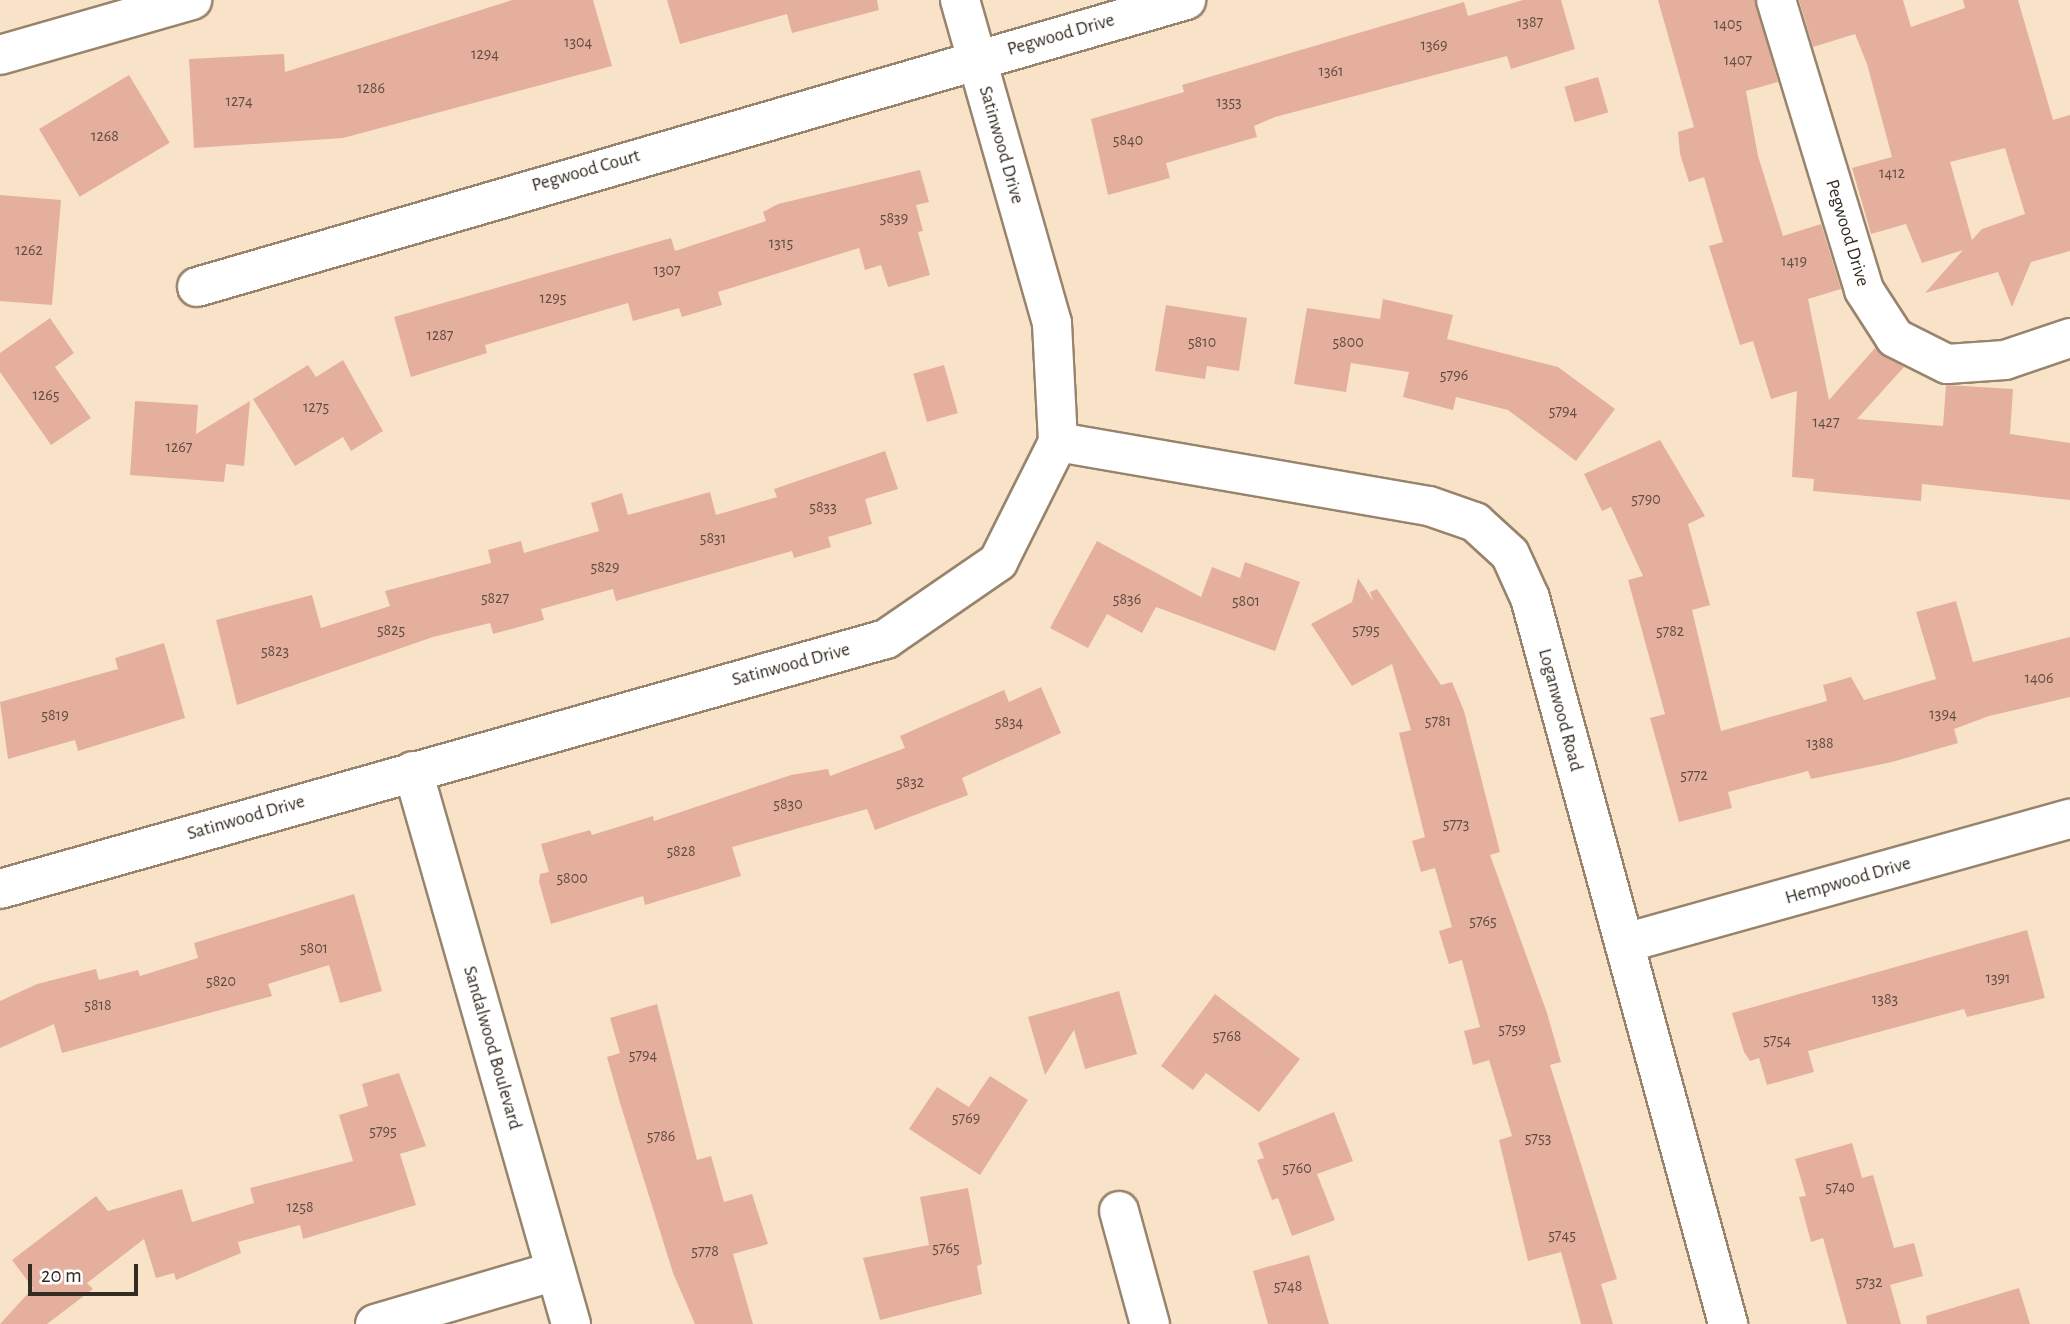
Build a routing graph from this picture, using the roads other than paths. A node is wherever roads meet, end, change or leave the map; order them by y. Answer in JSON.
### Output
{"nodes":[{"id":1,"x":192,"y":0,"type":"edge"},
{"id":2,"x":960,"y":0,"type":"edge"},
{"id":3,"x":1186,"y":0,"type":"edge"},
{"id":4,"x":1776,"y":0,"type":"edge"},
{"id":5,"x":0,"y":55,"type":"edge"},
{"id":6,"x":977,"y":59,"type":"junction"},
{"id":7,"x":197,"y":287,"type":"dead end"},
{"id":8,"x":2063,"y":341,"type":"edge"},
{"id":9,"x":1058,"y":442,"type":"junction"},
{"id":10,"x":413,"y":772,"type":"junction"},
{"id":11,"x":2070,"y":819,"type":"edge"},
{"id":12,"x":0,"y":889,"type":"edge"},
{"id":13,"x":1625,"y":943,"type":"junction"},
{"id":14,"x":1119,"y":1211,"type":"dead end"},
{"id":15,"x":555,"y":1271,"type":"junction"},
{"id":16,"x":375,"y":1324,"type":"edge"},
{"id":17,"x":570,"y":1324,"type":"edge"},
{"id":18,"x":1150,"y":1324,"type":"edge"},
{"id":19,"x":1728,"y":1324,"type":"edge"}],
"edges":[{"from":1,"to":5,"type":"street"},
{"from":2,"to":6,"type":"street","name":"Satinwood Drive"},
{"from":3,"to":6,"type":"street","name":"Pegwood Drive"},
{"from":4,"to":8,"type":"street","name":"Pegwood Drive"},
{"from":6,"to":7,"type":"street","name":"Pegwood Court"},
{"from":6,"to":9,"type":"street","name":"Satinwood Drive"},
{"from":9,"to":10,"type":"street","name":"Satinwood Drive"},
{"from":9,"to":13,"type":"street","name":"Loganwood Road"},
{"from":10,"to":12,"type":"street","name":"Satinwood Drive"},
{"from":10,"to":15,"type":"street","name":"Sandalwood Boulevard"},
{"from":11,"to":13,"type":"street","name":"Hempwood Drive"},
{"from":13,"to":19,"type":"street","name":"Loganwood Road"},
{"from":14,"to":18,"type":"street"},
{"from":15,"to":16,"type":"street"},
{"from":15,"to":17,"type":"street","name":"Sandalwood Boulevard"}]}
